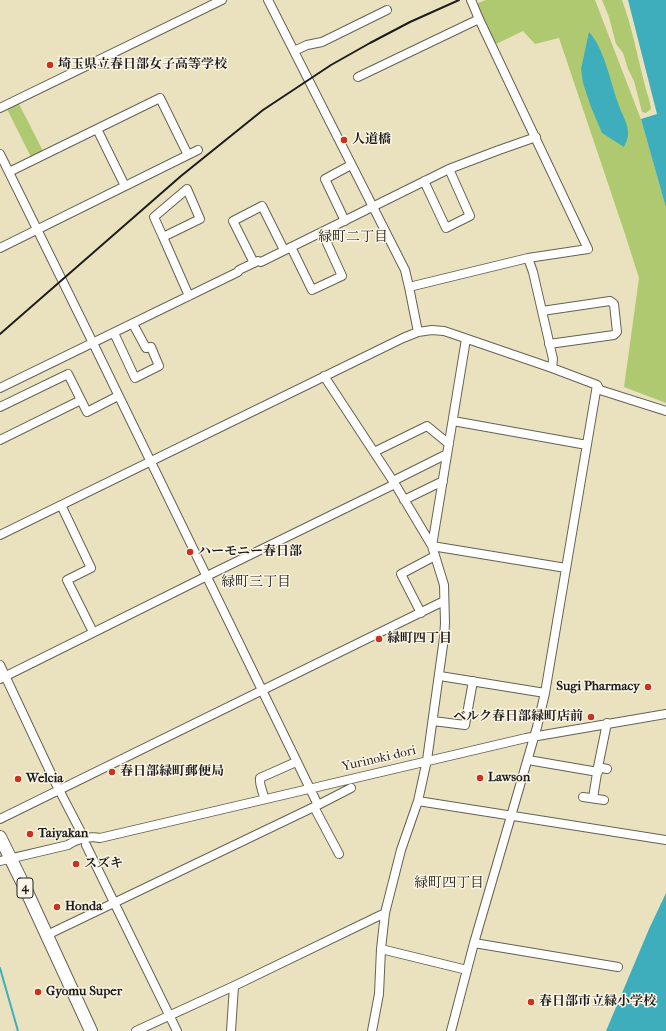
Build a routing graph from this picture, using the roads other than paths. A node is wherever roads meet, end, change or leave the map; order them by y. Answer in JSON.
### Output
{"nodes":[{"id":1,"x":222,"y":0,"type":"edge"},
{"id":2,"x":268,"y":0,"type":"edge"},
{"id":3,"x":471,"y":0,"type":"edge"},
{"id":4,"x":387,"y":10,"type":"dead end"},
{"id":5,"x":479,"y":19,"type":"junction"},
{"id":6,"x":294,"y":51,"type":"junction"},
{"id":7,"x":358,"y":77,"type":"dead end"},
{"id":8,"x":0,"y":108,"type":"edge"},
{"id":9,"x":97,"y":129,"type":"junction"},
{"id":10,"x":536,"y":137,"type":"junction"},
{"id":11,"x":198,"y":150,"type":"dead end"},
{"id":12,"x":0,"y":154,"type":"edge"},
{"id":13,"x":188,"y":155,"type":"junction"},
{"id":14,"x":351,"y":165,"type":"junction"},
{"id":15,"x":449,"y":169,"type":"junction"},
{"id":16,"x":9,"y":172,"type":"junction"},
{"id":17,"x":424,"y":181,"type":"junction"},
{"id":18,"x":125,"y":186,"type":"junction"},
{"id":19,"x":372,"y":207,"type":"junction"},
{"id":20,"x":345,"y":220,"type":"junction"},
{"id":21,"x":37,"y":229,"type":"junction"},
{"id":22,"x":322,"y":232,"type":"junction"},
{"id":23,"x":162,"y":237,"type":"junction"},
{"id":24,"x":0,"y":248,"type":"edge"},
{"id":25,"x":287,"y":249,"type":"junction"},
{"id":26,"x":528,"y":258,"type":"junction"},
{"id":27,"x":254,"y":264,"type":"junction"},
{"id":28,"x":409,"y":286,"type":"junction"},
{"id":29,"x":189,"y":296,"type":"junction"},
{"id":30,"x":542,"y":311,"type":"junction"},
{"id":31,"x":133,"y":324,"type":"junction"},
{"id":32,"x":418,"y":332,"type":"junction"},
{"id":33,"x":114,"y":333,"type":"junction"},
{"id":34,"x":466,"y":338,"type":"junction"},
{"id":35,"x":93,"y":343,"type":"junction"},
{"id":36,"x":549,"y":344,"type":"junction"},
{"id":37,"x":552,"y":368,"type":"junction"},
{"id":38,"x":324,"y":376,"type":"junction"},
{"id":39,"x":597,"y":385,"type":"junction"},
{"id":40,"x":0,"y":388,"type":"edge"},
{"id":41,"x":118,"y":396,"type":"junction"},
{"id":42,"x":81,"y":400,"type":"junction"},
{"id":43,"x":0,"y":407,"type":"edge"},
{"id":44,"x":666,"y":411,"type":"edge"},
{"id":45,"x":453,"y":421,"type":"junction"},
{"id":46,"x":0,"y":440,"type":"edge"},
{"id":47,"x":449,"y":444,"type":"junction"},
{"id":48,"x":586,"y":445,"type":"junction"},
{"id":49,"x":374,"y":452,"type":"junction"},
{"id":50,"x":447,"y":454,"type":"junction"},
{"id":51,"x":150,"y":462,"type":"junction"},
{"id":52,"x":443,"y":481,"type":"junction"},
{"id":53,"x":394,"y":483,"type":"junction"},
{"id":54,"x":404,"y":500,"type":"junction"},
{"id":55,"x":61,"y":505,"type":"junction"},
{"id":56,"x":0,"y":535,"type":"edge"},
{"id":57,"x":432,"y":546,"type":"junction"},
{"id":58,"x":435,"y":556,"type":"junction"},
{"id":59,"x":566,"y":568,"type":"junction"},
{"id":60,"x":207,"y":576,"type":"junction"},
{"id":61,"x":444,"y":601,"type":"junction"},
{"id":62,"x":421,"y":613,"type":"junction"},
{"id":63,"x":92,"y":632,"type":"junction"},
{"id":64,"x":0,"y":666,"type":"edge"},
{"id":65,"x":440,"y":676,"type":"junction"},
{"id":66,"x":3,"y":678,"type":"edge"},
{"id":67,"x":473,"y":681,"type":"junction"},
{"id":68,"x":262,"y":692,"type":"junction"},
{"id":69,"x":545,"y":693,"type":"junction"},
{"id":70,"x":666,"y":714,"type":"edge"},
{"id":71,"x":433,"y":721,"type":"junction"},
{"id":72,"x":606,"y":723,"type":"junction"},
{"id":73,"x":534,"y":736,"type":"junction"},
{"id":74,"x":428,"y":760,"type":"junction"},
{"id":75,"x":528,"y":760,"type":"junction"},
{"id":76,"x":296,"y":762,"type":"junction"},
{"id":77,"x":607,"y":769,"type":"dead end"},
{"id":78,"x":598,"y":770,"type":"junction"},
{"id":79,"x":308,"y":788,"type":"junction"},
{"id":80,"x":350,"y":788,"type":"dead end"},
{"id":81,"x":59,"y":791,"type":"junction"},
{"id":82,"x":583,"y":796,"type":"dead end"},
{"id":83,"x":264,"y":798,"type":"junction"},
{"id":84,"x":593,"y":798,"type":"junction"},
{"id":85,"x":604,"y":800,"type":"dead end"},
{"id":86,"x":418,"y":802,"type":"junction"},
{"id":87,"x":316,"y":806,"type":"junction"},
{"id":88,"x":511,"y":815,"type":"junction"},
{"id":89,"x":0,"y":819,"type":"edge"},
{"id":90,"x":0,"y":836,"type":"edge"},
{"id":91,"x":666,"y":840,"type":"edge"},
{"id":92,"x":84,"y":842,"type":"junction"},
{"id":93,"x":338,"y":854,"type":"dead end"},
{"id":94,"x":6,"y":860,"type":"edge"},
{"id":95,"x":113,"y":903,"type":"junction"},
{"id":96,"x":385,"y":913,"type":"junction"},
{"id":97,"x":47,"y":935,"type":"junction"},
{"id":98,"x":474,"y":943,"type":"junction"},
{"id":99,"x":381,"y":949,"type":"junction"},
{"id":100,"x":618,"y":967,"type":"dead end"},
{"id":101,"x":467,"y":970,"type":"junction"},
{"id":102,"x":234,"y":986,"type":"junction"},
{"id":103,"x":170,"y":1016,"type":"junction"},
{"id":104,"x":91,"y":1031,"type":"edge"},
{"id":105,"x":136,"y":1031,"type":"edge"},
{"id":106,"x":177,"y":1031,"type":"edge"},
{"id":107,"x":231,"y":1031,"type":"edge"},
{"id":108,"x":372,"y":1031,"type":"edge"},
{"id":109,"x":451,"y":1031,"type":"edge"}],
"edges":[{"from":1,"to":8,"type":"street"},
{"from":2,"to":6,"type":"street"},
{"from":3,"to":5,"type":"street"},
{"from":4,"to":6,"type":"street"},
{"from":5,"to":7,"type":"street"},
{"from":5,"to":10,"type":"street"},
{"from":6,"to":14,"type":"street"},
{"from":9,"to":13,"type":"street"},
{"from":9,"to":16,"type":"street"},
{"from":9,"to":18,"type":"street"},
{"from":10,"to":15,"type":"street"},
{"from":10,"to":26,"type":"street"},
{"from":11,"to":13,"type":"street"},
{"from":12,"to":16,"type":"street"},
{"from":13,"to":18,"type":"street"},
{"from":14,"to":19,"type":"street"},
{"from":14,"to":20,"type":"street"},
{"from":15,"to":17,"type":"street"},
{"from":15,"to":17,"type":"street"},
{"from":16,"to":21,"type":"street"},
{"from":17,"to":19,"type":"street"},
{"from":18,"to":21,"type":"street"},
{"from":19,"to":20,"type":"street"},
{"from":19,"to":28,"type":"street"},
{"from":20,"to":22,"type":"street"},
{"from":21,"to":24,"type":"street"},
{"from":21,"to":35,"type":"street"},
{"from":22,"to":25,"type":"street"},
{"from":22,"to":25,"type":"street"},
{"from":23,"to":23,"type":"street"},
{"from":23,"to":29,"type":"street"},
{"from":25,"to":27,"type":"street"},
{"from":25,"to":27,"type":"street"},
{"from":26,"to":28,"type":"street"},
{"from":26,"to":30,"type":"street"},
{"from":27,"to":29,"type":"street"},
{"from":28,"to":32,"type":"street"},
{"from":29,"to":31,"type":"street"},
{"from":30,"to":36,"type":"street"},
{"from":30,"to":36,"type":"street"},
{"from":31,"to":33,"type":"street"},
{"from":31,"to":33,"type":"street"},
{"from":32,"to":34,"type":"street"},
{"from":32,"to":38,"type":"street"},
{"from":33,"to":35,"type":"street"},
{"from":34,"to":37,"type":"street"},
{"from":34,"to":45,"type":"street"},
{"from":35,"to":40,"type":"street"},
{"from":35,"to":41,"type":"street"},
{"from":36,"to":37,"type":"street"},
{"from":37,"to":39,"type":"street"},
{"from":38,"to":49,"type":"street"},
{"from":38,"to":51,"type":"street"},
{"from":39,"to":44,"type":"street"},
{"from":39,"to":48,"type":"street"},
{"from":41,"to":42,"type":"street"},
{"from":41,"to":51,"type":"street"},
{"from":42,"to":43,"type":"street"},
{"from":42,"to":46,"type":"street"},
{"from":45,"to":47,"type":"street"},
{"from":45,"to":48,"type":"street"},
{"from":47,"to":49,"type":"street"},
{"from":47,"to":50,"type":"street"},
{"from":48,"to":59,"type":"street"},
{"from":49,"to":53,"type":"street"},
{"from":50,"to":52,"type":"street"},
{"from":50,"to":53,"type":"street"},
{"from":51,"to":55,"type":"street"},
{"from":51,"to":60,"type":"street"},
{"from":52,"to":54,"type":"street"},
{"from":52,"to":57,"type":"street"},
{"from":53,"to":54,"type":"street"},
{"from":53,"to":60,"type":"street"},
{"from":54,"to":57,"type":"street"},
{"from":55,"to":56,"type":"street"},
{"from":55,"to":63,"type":"street"},
{"from":57,"to":58,"type":"street"},
{"from":57,"to":59,"type":"street"},
{"from":58,"to":61,"type":"street"},
{"from":58,"to":62,"type":"street"},
{"from":59,"to":69,"type":"street"},
{"from":60,"to":63,"type":"street"},
{"from":60,"to":68,"type":"street"},
{"from":61,"to":62,"type":"street"},
{"from":61,"to":65,"type":"street"},
{"from":62,"to":68,"type":"street"},
{"from":63,"to":66,"type":"street"},
{"from":64,"to":66,"type":"street"},
{"from":65,"to":67,"type":"street"},
{"from":65,"to":71,"type":"street"},
{"from":66,"to":81,"type":"street"},
{"from":67,"to":69,"type":"street"},
{"from":67,"to":71,"type":"street"},
{"from":68,"to":76,"type":"street"},
{"from":68,"to":81,"type":"street"},
{"from":69,"to":73,"type":"street"},
{"from":70,"to":72,"type":"street","name":"Yurinoki-dori"},
{"from":71,"to":74,"type":"street"},
{"from":72,"to":73,"type":"street","name":"Yurinoki-dori"},
{"from":72,"to":78,"type":"street"},
{"from":73,"to":74,"type":"street","name":"Yurinoki-dori"},
{"from":73,"to":75,"type":"street"},
{"from":74,"to":79,"type":"street","name":"Yurinoki-dori"},
{"from":74,"to":86,"type":"street"},
{"from":75,"to":78,"type":"street"},
{"from":75,"to":88,"type":"street"},
{"from":76,"to":79,"type":"street"},
{"from":76,"to":83,"type":"street"},
{"from":77,"to":78,"type":"street"},
{"from":78,"to":84,"type":"street"},
{"from":79,"to":83,"type":"street","name":"Yurinoki-dori"},
{"from":79,"to":87,"type":"street"},
{"from":80,"to":87,"type":"street"},
{"from":81,"to":89,"type":"street"},
{"from":81,"to":92,"type":"street"},
{"from":82,"to":84,"type":"street"},
{"from":83,"to":92,"type":"street","name":"Yurinoki-dori"},
{"from":84,"to":85,"type":"street"},
{"from":86,"to":88,"type":"street"},
{"from":86,"to":96,"type":"street"},
{"from":87,"to":93,"type":"street"},
{"from":87,"to":95,"type":"street"},
{"from":88,"to":91,"type":"street"},
{"from":88,"to":98,"type":"street"},
{"from":90,"to":94,"type":"highway","number":"4"},
{"from":92,"to":94,"type":"street","name":"Yurinoki-dori"},
{"from":92,"to":95,"type":"street"},
{"from":94,"to":97,"type":"highway","number":"4"},
{"from":95,"to":97,"type":"street"},
{"from":95,"to":103,"type":"street"},
{"from":96,"to":99,"type":"street"},
{"from":96,"to":102,"type":"street"},
{"from":97,"to":104,"type":"highway","number":"4"},
{"from":98,"to":100,"type":"street"},
{"from":98,"to":101,"type":"street"},
{"from":99,"to":101,"type":"street"},
{"from":99,"to":108,"type":"street"},
{"from":101,"to":109,"type":"street"},
{"from":102,"to":103,"type":"street"},
{"from":102,"to":107,"type":"street"},
{"from":103,"to":105,"type":"street"},
{"from":103,"to":106,"type":"street"}]}
